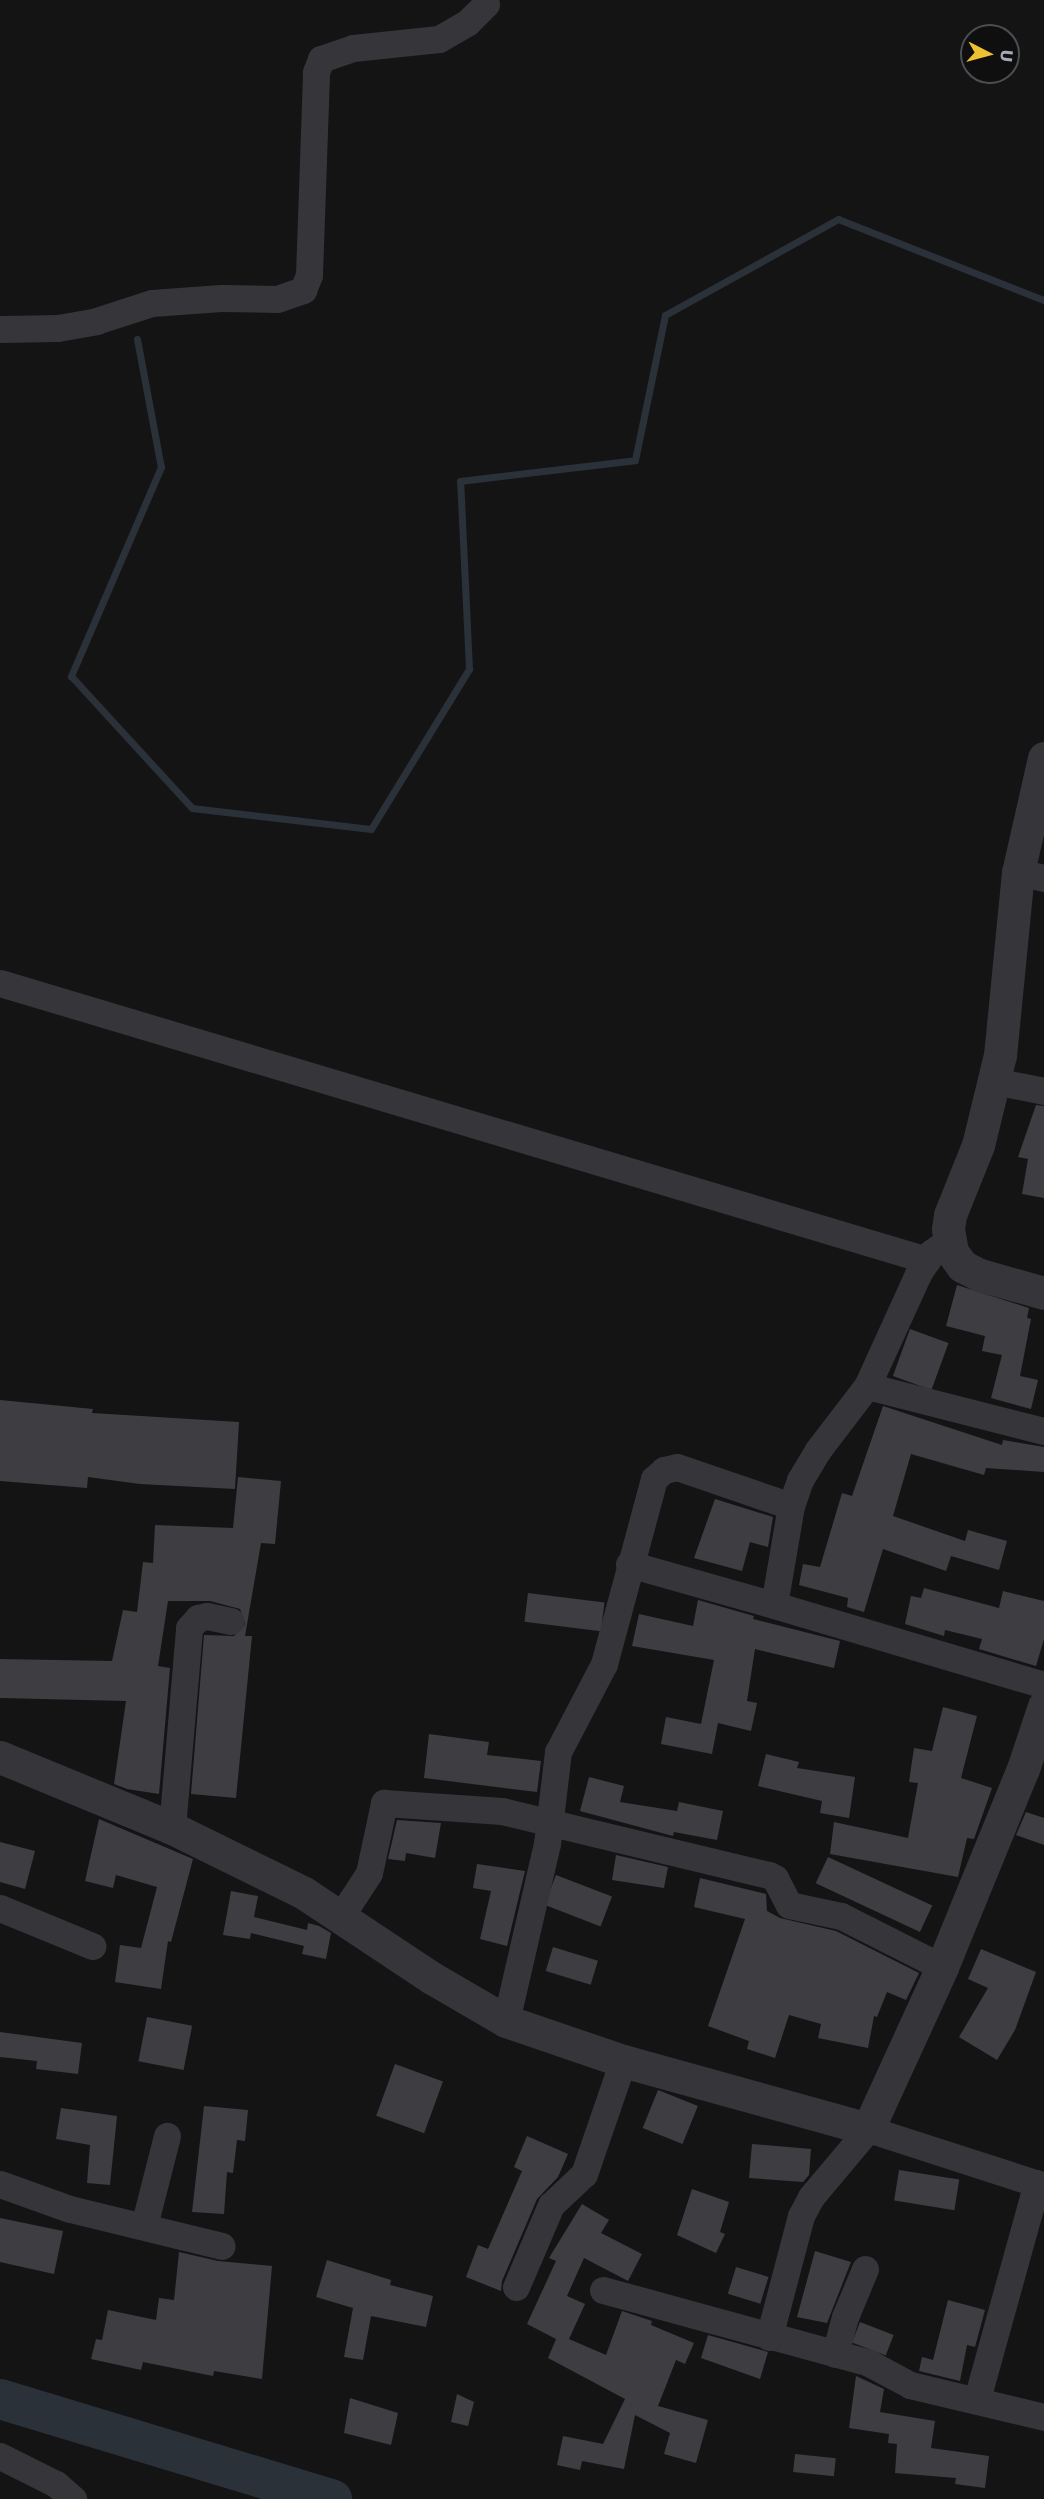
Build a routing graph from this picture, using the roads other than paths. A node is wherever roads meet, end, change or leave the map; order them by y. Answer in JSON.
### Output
{"nodes":[{"id":1,"x":486,"y":4,"type":"dead end"},
{"id":2,"x":0,"y":329,"type":"edge"},
{"id":3,"x":1044,"y":758,"type":"edge"},
{"id":4,"x":1031,"y":875,"type":"edge"},
{"id":5,"x":0,"y":983,"type":"edge"},
{"id":6,"x":994,"y":1081,"type":"junction"},
{"id":7,"x":1044,"y":1091,"type":"edge"},
{"id":8,"x":938,"y":1250,"type":"junction"},
{"id":9,"x":1044,"y":1293,"type":"edge"},
{"id":10,"x":867,"y":1386,"type":"junction"},
{"id":11,"x":1044,"y":1431,"type":"edge"},
{"id":12,"x":791,"y":1506,"type":"junction"},
{"id":13,"x":630,"y":1564,"type":"junction"},
{"id":14,"x":774,"y":1605,"type":"junction"},
{"id":15,"x":230,"y":1621,"type":"dead end"},
{"id":16,"x":1044,"y":1685,"type":"edge"},
{"id":17,"x":1044,"y":1706,"type":"edge"},
{"id":18,"x":0,"y":1757,"type":"edge"},
{"id":19,"x":549,"y":1820,"type":"junction"},
{"id":20,"x":172,"y":1828,"type":"junction"},
{"id":21,"x":0,"y":1908,"type":"edge"},
{"id":22,"x":341,"y":1916,"type":"junction"},
{"id":23,"x":93,"y":1946,"type":"dead end"},
{"id":24,"x":942,"y":1967,"type":"junction"},
{"id":25,"x":506,"y":2021,"type":"junction"},
{"id":26,"x":622,"y":2061,"type":"junction"},
{"id":27,"x":867,"y":2129,"type":"junction"},
{"id":28,"x":167,"y":2136,"type":"dead end"},
{"id":29,"x":0,"y":2184,"type":"edge"},
{"id":30,"x":1041,"y":2185,"type":"edge"},
{"id":31,"x":144,"y":2226,"type":"junction"},
{"id":32,"x":222,"y":2246,"type":"dead end"},
{"id":33,"x":866,"y":2269,"type":"dead end"},
{"id":34,"x":516,"y":2287,"type":"dead end"},
{"id":35,"x":603,"y":2290,"type":"dead end"},
{"id":36,"x":769,"y":2337,"type":"junction"},
{"id":37,"x":835,"y":2354,"type":"junction"},
{"id":38,"x":977,"y":2399,"type":"junction"},
{"id":39,"x":1044,"y":2417,"type":"edge"},
{"id":40,"x":0,"y":2456,"type":"edge"},
{"id":41,"x":73,"y":2499,"type":"edge"}],
"edges":[{"from":1,"to":2,"type":"street"},
{"from":3,"to":4,"type":"street"},
{"from":4,"to":6,"type":"street"},
{"from":5,"to":8,"type":"street"},
{"from":6,"to":7,"type":"street"},
{"from":6,"to":8,"type":"street"},
{"from":8,"to":9,"type":"street"},
{"from":8,"to":10,"type":"street"},
{"from":10,"to":11,"type":"street"},
{"from":10,"to":12,"type":"street"},
{"from":12,"to":13,"type":"street"},
{"from":12,"to":14,"type":"street"},
{"from":13,"to":14,"type":"street"},
{"from":13,"to":19,"type":"street"},
{"from":14,"to":16,"type":"street"},
{"from":15,"to":20,"type":"street"},
{"from":17,"to":24,"type":"street"},
{"from":18,"to":20,"type":"street"},
{"from":19,"to":22,"type":"street"},
{"from":19,"to":24,"type":"street"},
{"from":19,"to":25,"type":"street"},
{"from":20,"to":22,"type":"street"},
{"from":21,"to":23,"type":"street"},
{"from":22,"to":25,"type":"street"},
{"from":24,"to":27,"type":"street"},
{"from":25,"to":26,"type":"street"},
{"from":26,"to":27,"type":"street"},
{"from":26,"to":34,"type":"street"},
{"from":27,"to":30,"type":"street"},
{"from":27,"to":36,"type":"street"},
{"from":28,"to":31,"type":"street"},
{"from":29,"to":31,"type":"street"},
{"from":30,"to":38,"type":"street"},
{"from":31,"to":32,"type":"street"},
{"from":33,"to":37,"type":"street"},
{"from":35,"to":36,"type":"street"},
{"from":36,"to":37,"type":"street"},
{"from":37,"to":38,"type":"street"},
{"from":38,"to":39,"type":"street"},
{"from":40,"to":41,"type":"street"}]}
